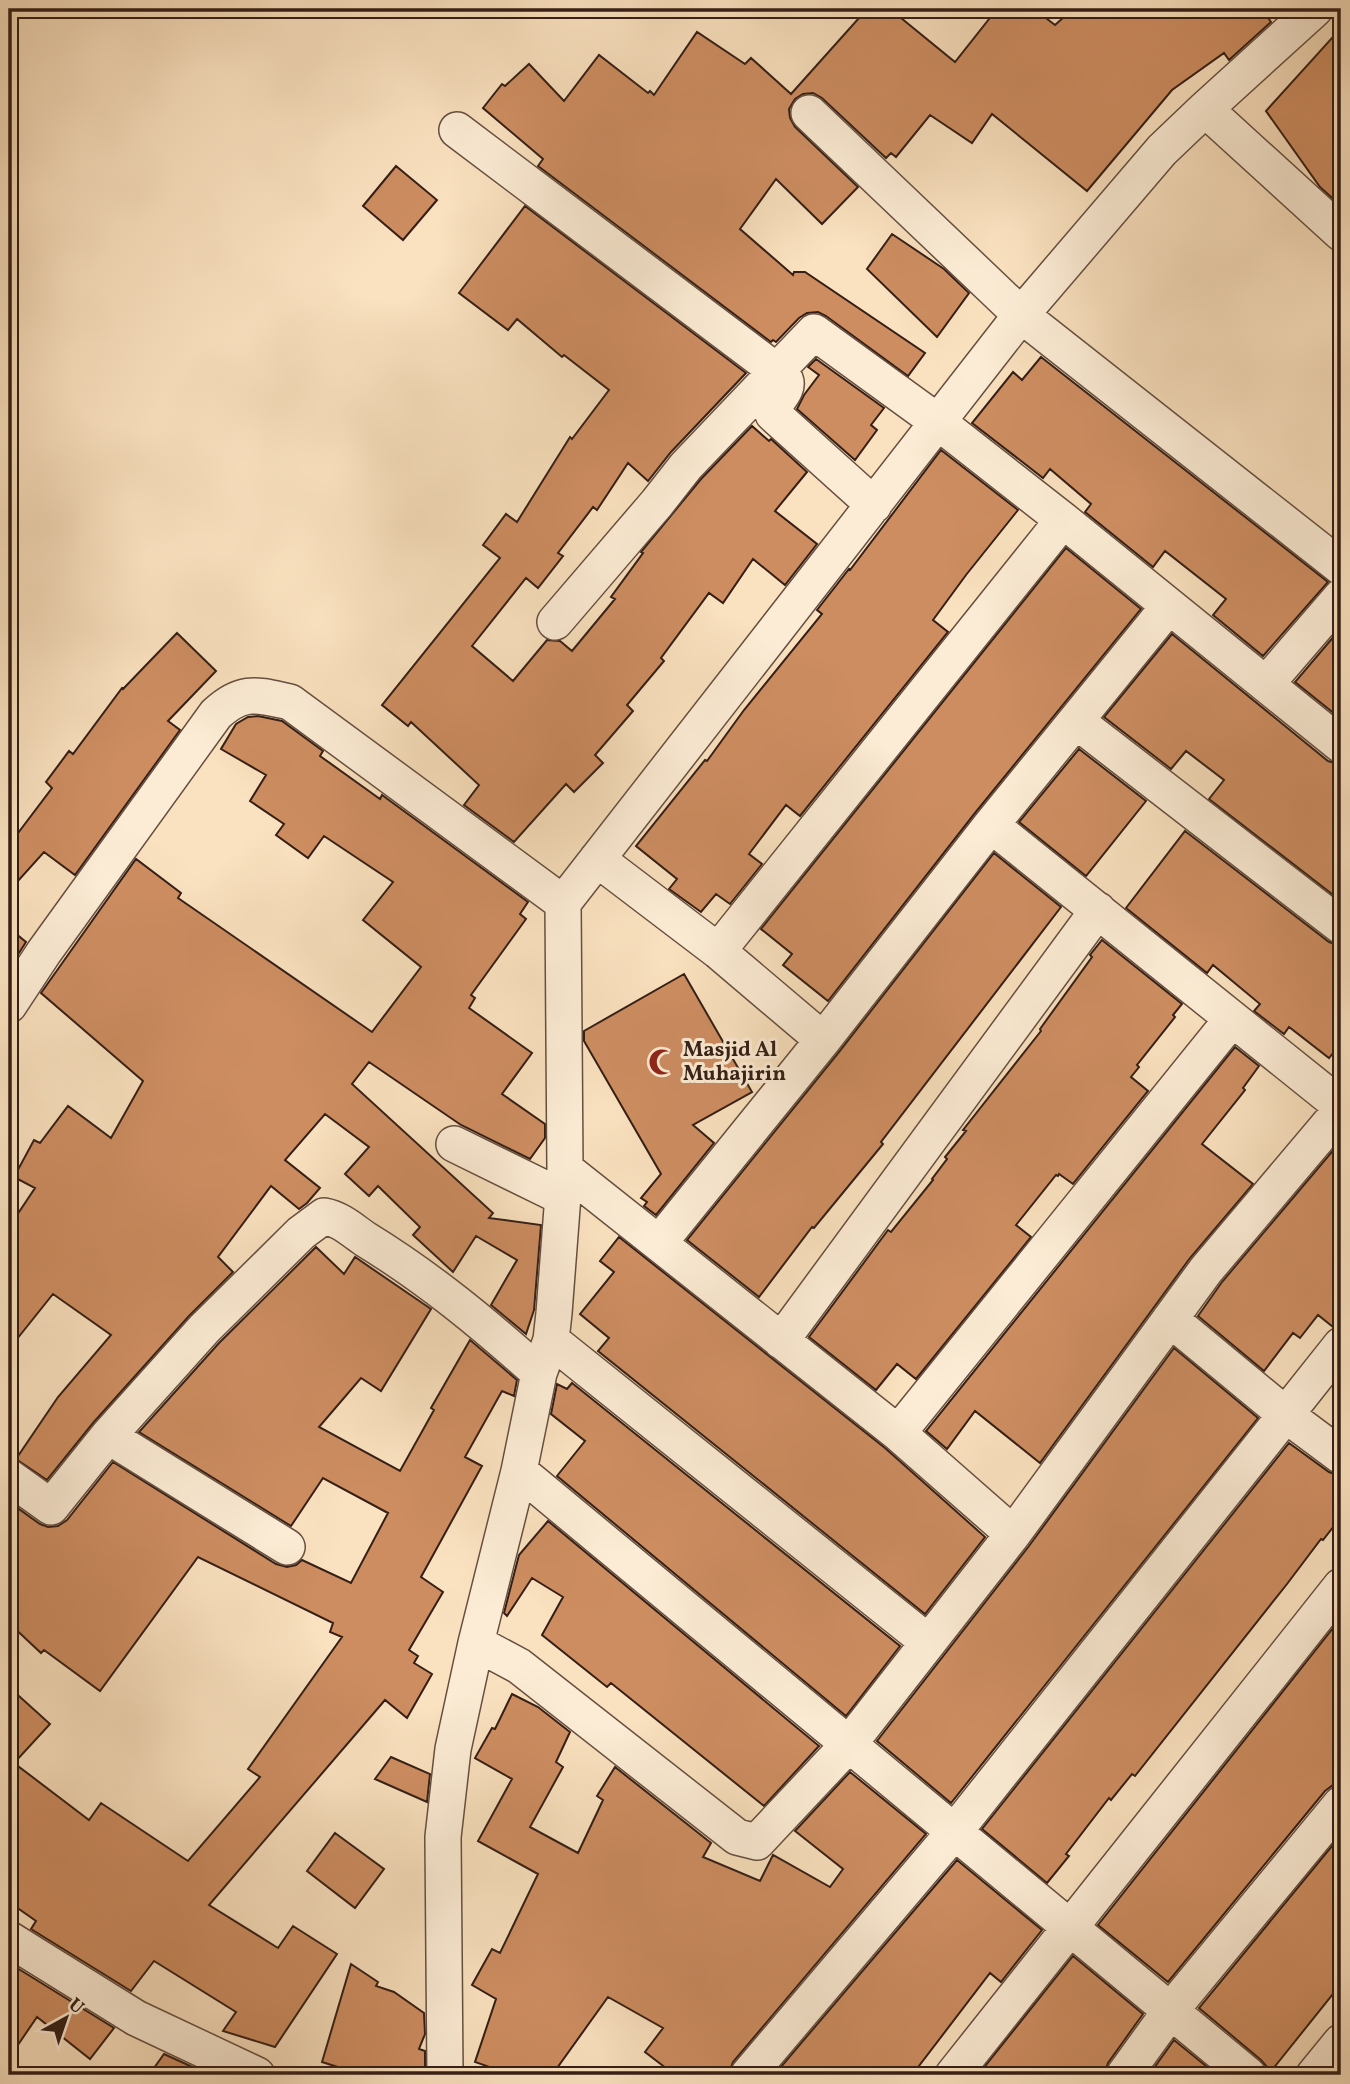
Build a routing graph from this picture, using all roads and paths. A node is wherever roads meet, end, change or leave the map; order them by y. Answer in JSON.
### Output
{"nodes":[{"id":1,"x":1315,"y":9,"type":"edge"},
{"id":2,"x":1205,"y":109,"type":"junction"},
{"id":3,"x":809,"y":113,"type":"dead end"},
{"id":4,"x":457,"y":130,"type":"dead end"},
{"id":5,"x":1341,"y":233,"type":"edge"},
{"id":6,"x":1021,"y":315,"type":"junction"},
{"id":7,"x":776,"y":370,"type":"junction"},
{"id":8,"x":938,"y":422,"type":"junction"},
{"id":9,"x":874,"y":505,"type":"junction"},
{"id":10,"x":1063,"y":520,"type":"junction"},
{"id":11,"x":1341,"y":567,"type":"edge"},
{"id":12,"x":1341,"y":597,"type":"edge"},
{"id":13,"x":1169,"y":606,"type":"junction"},
{"id":14,"x":555,"y":622,"type":"dead end"},
{"id":15,"x":1266,"y":684,"type":"junction"},
{"id":16,"x":1076,"y":721,"type":"junction"},
{"id":17,"x":1341,"y":745,"type":"edge"},
{"id":18,"x":991,"y":825,"type":"junction"},
{"id":19,"x":597,"y":859,"type":"junction"},
{"id":20,"x":563,"y":903,"type":"junction"},
{"id":21,"x":1098,"y":910,"type":"junction"},
{"id":22,"x":1341,"y":926,"type":"edge"},
{"id":23,"x":718,"y":951,"type":"junction"},
{"id":24,"x":9,"y":1005,"type":"edge"},
{"id":25,"x":1232,"y":1018,"type":"junction"},
{"id":26,"x":823,"y":1040,"type":"junction"},
{"id":27,"x":1341,"y":1108,"type":"edge"},
{"id":28,"x":454,"y":1144,"type":"dead end"},
{"id":29,"x":564,"y":1183,"type":"junction"},
{"id":30,"x":659,"y":1243,"type":"junction"},
{"id":31,"x":1170,"y":1319,"type":"junction"},
{"id":32,"x":551,"y":1340,"type":"junction"},
{"id":33,"x":780,"y":1341,"type":"junction"},
{"id":34,"x":1341,"y":1345,"type":"edge"},
{"id":35,"x":539,"y":1373,"type":"junction"},
{"id":36,"x":1286,"y":1415,"type":"junction"},
{"id":37,"x":898,"y":1433,"type":"junction"},
{"id":38,"x":108,"y":1436,"type":"junction"},
{"id":39,"x":1341,"y":1456,"type":"edge"},
{"id":40,"x":519,"y":1471,"type":"junction"},
{"id":41,"x":9,"y":1477,"type":"edge"},
{"id":42,"x":1013,"y":1534,"type":"junction"},
{"id":43,"x":287,"y":1547,"type":"dead end"},
{"id":44,"x":1341,"y":1586,"type":"edge"},
{"id":45,"x":928,"y":1642,"type":"junction"},
{"id":46,"x":476,"y":1643,"type":"junction"},
{"id":47,"x":849,"y":1744,"type":"junction"},
{"id":48,"x":1341,"y":1804,"type":"edge"},
{"id":49,"x":955,"y":1831,"type":"junction"},
{"id":50,"x":1069,"y":1928,"type":"junction"},
{"id":51,"x":9,"y":1939,"type":"edge"},
{"id":52,"x":1171,"y":2010,"type":"junction"},
{"id":53,"x":1341,"y":2042,"type":"edge"},
{"id":54,"x":257,"y":2075,"type":"edge"},
{"id":55,"x":445,"y":2075,"type":"edge"},
{"id":56,"x":748,"y":2075,"type":"edge"},
{"id":57,"x":953,"y":2075,"type":"edge"},
{"id":58,"x":1124,"y":2075,"type":"edge"},
{"id":59,"x":1248,"y":2075,"type":"edge"},
{"id":60,"x":1314,"y":2075,"type":"edge"}],
"edges":[{"from":1,"to":2,"type":"street"},
{"from":2,"to":5,"type":"street"},
{"from":2,"to":6,"type":"street"},
{"from":3,"to":6,"type":"street"},
{"from":4,"to":7,"type":"street"},
{"from":6,"to":8,"type":"street"},
{"from":6,"to":11,"type":"street"},
{"from":7,"to":8,"type":"street"},
{"from":7,"to":9,"type":"street"},
{"from":7,"to":14,"type":"street"},
{"from":8,"to":9,"type":"street"},
{"from":8,"to":10,"type":"street"},
{"from":9,"to":19,"type":"street"},
{"from":10,"to":13,"type":"street"},
{"from":10,"to":23,"type":"street"},
{"from":12,"to":15,"type":"street"},
{"from":13,"to":15,"type":"street"},
{"from":13,"to":16,"type":"street"},
{"from":15,"to":17,"type":"street"},
{"from":16,"to":18,"type":"street"},
{"from":16,"to":22,"type":"street"},
{"from":18,"to":21,"type":"street"},
{"from":18,"to":26,"type":"street"},
{"from":19,"to":20,"type":"street"},
{"from":19,"to":23,"type":"street"},
{"from":20,"to":24,"type":"street"},
{"from":20,"to":29,"type":"street"},
{"from":21,"to":25,"type":"street"},
{"from":21,"to":33,"type":"street"},
{"from":23,"to":26,"type":"street"},
{"from":25,"to":27,"type":"street"},
{"from":25,"to":37,"type":"street"},
{"from":26,"to":30,"type":"street"},
{"from":27,"to":31,"type":"street"},
{"from":28,"to":29,"type":"street"},
{"from":29,"to":30,"type":"street"},
{"from":29,"to":32,"type":"street"},
{"from":30,"to":33,"type":"street"},
{"from":31,"to":36,"type":"street"},
{"from":31,"to":42,"type":"street"},
{"from":32,"to":35,"type":"street"},
{"from":32,"to":45,"type":"street"},
{"from":33,"to":37,"type":"street"},
{"from":34,"to":36,"type":"street"},
{"from":35,"to":38,"type":"street"},
{"from":35,"to":40,"type":"street"},
{"from":36,"to":39,"type":"street"},
{"from":36,"to":49,"type":"street"},
{"from":37,"to":42,"type":"street"},
{"from":38,"to":41,"type":"street"},
{"from":38,"to":43,"type":"street"},
{"from":40,"to":46,"type":"street"},
{"from":40,"to":47,"type":"street"},
{"from":42,"to":45,"type":"street"},
{"from":44,"to":50,"type":"street"},
{"from":45,"to":47,"type":"street"},
{"from":46,"to":47,"type":"street"},
{"from":46,"to":55,"type":"street"},
{"from":47,"to":49,"type":"street"},
{"from":48,"to":52,"type":"street"},
{"from":49,"to":50,"type":"street"},
{"from":49,"to":56,"type":"street"},
{"from":50,"to":52,"type":"street"},
{"from":50,"to":57,"type":"street"},
{"from":51,"to":54,"type":"street"},
{"from":52,"to":58,"type":"street"},
{"from":52,"to":59,"type":"street"},
{"from":53,"to":60,"type":"street"}]}
